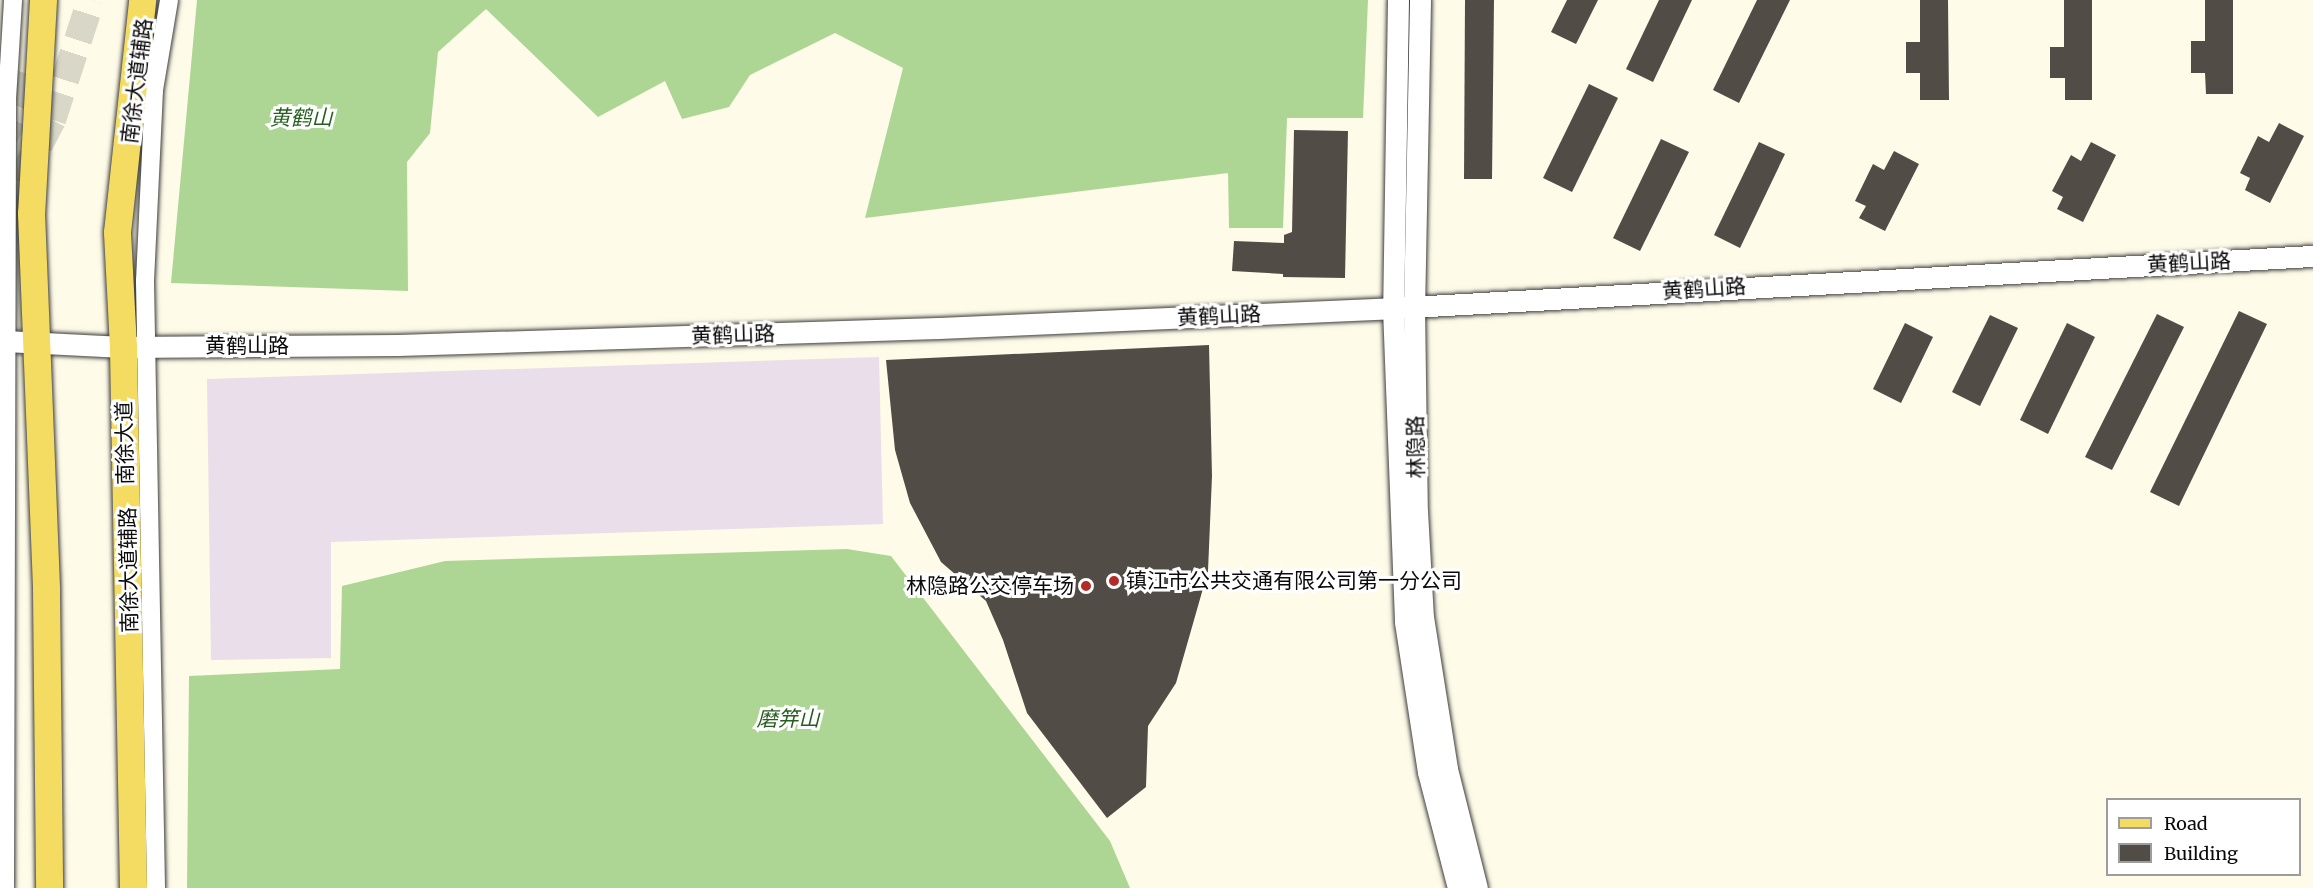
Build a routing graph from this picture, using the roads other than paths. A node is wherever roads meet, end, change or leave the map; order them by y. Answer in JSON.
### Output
{"nodes":[{"id":1,"x":13,"y":0,"type":"edge"},
{"id":2,"x":43,"y":0,"type":"edge"},
{"id":3,"x":142,"y":0,"type":"edge"},
{"id":4,"x":170,"y":0,"type":"edge"},
{"id":5,"x":1398,"y":0,"type":"edge"},
{"id":6,"x":1420,"y":0,"type":"edge"},
{"id":7,"x":2313,"y":256,"type":"edge"},
{"id":8,"x":1404,"y":308,"type":"junction"},
{"id":9,"x":2,"y":340,"type":"edge"},
{"id":10,"x":36,"y":342,"type":"junction"},
{"id":11,"x":135,"y":347,"type":"junction"},
{"id":12,"x":5,"y":888,"type":"edge"},
{"id":13,"x":49,"y":888,"type":"edge"},
{"id":14,"x":133,"y":888,"type":"edge"},
{"id":15,"x":156,"y":888,"type":"edge"},
{"id":16,"x":1458,"y":888,"type":"edge"},
{"id":17,"x":1478,"y":888,"type":"edge"}],
"edges":[{"from":1,"to":9,"type":"street"},
{"from":2,"to":10,"type":"main road"},
{"from":3,"to":11,"type":"main road","name":"南徐大道"},
{"from":4,"to":11,"type":"street","name":"南徐大道辅路"},
{"from":5,"to":8,"type":"street","name":"林隐路"},
{"from":6,"to":8,"type":"street","name":"林隐路"},
{"from":7,"to":8,"type":"street","name":"黄鹤山路"},
{"from":8,"to":11,"type":"street","name":"黄鹤山路"},
{"from":8,"to":16,"type":"street","name":"林隐路"},
{"from":8,"to":17,"type":"street","name":"林隐路"},
{"from":9,"to":10,"type":"street","name":"黄鹤山路"},
{"from":9,"to":12,"type":"street"},
{"from":10,"to":11,"type":"street","name":"黄鹤山路"},
{"from":10,"to":13,"type":"main road"},
{"from":11,"to":14,"type":"main road","name":"南徐大道"},
{"from":11,"to":15,"type":"street","name":"南徐大道辅路"}]}
